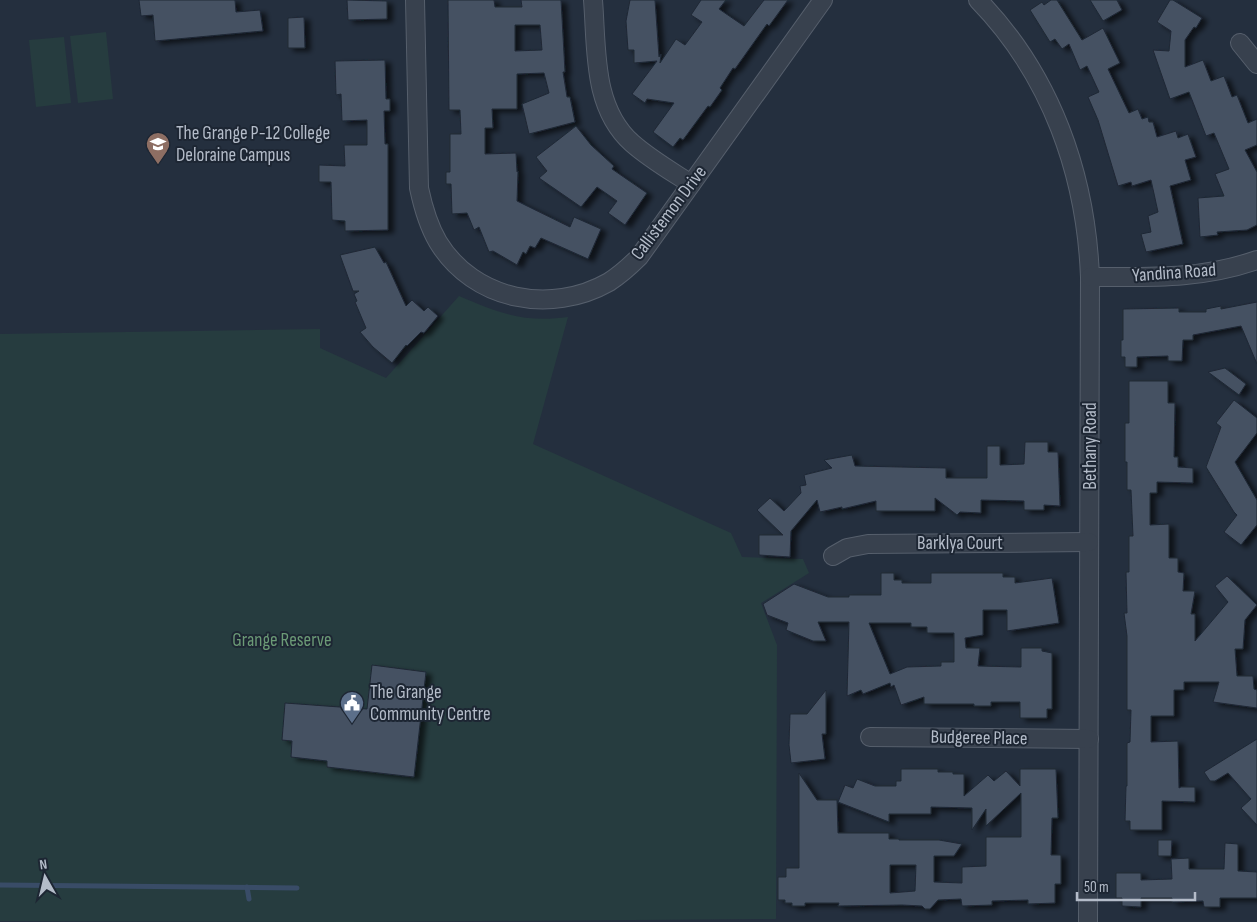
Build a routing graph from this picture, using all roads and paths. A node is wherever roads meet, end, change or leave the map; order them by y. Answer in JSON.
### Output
{"nodes":[{"id":1,"x":415,"y":0,"type":"edge"},
{"id":2,"x":594,"y":0,"type":"edge"},
{"id":3,"x":823,"y":0,"type":"edge"},
{"id":4,"x":985,"y":2,"type":"edge"},
{"id":5,"x":1240,"y":43,"type":"dead end"},
{"id":6,"x":1257,"y":64,"type":"edge"},
{"id":7,"x":691,"y":184,"type":"junction"},
{"id":8,"x":1257,"y":260,"type":"edge"},
{"id":9,"x":1090,"y":277,"type":"junction"},
{"id":10,"x":1089,"y":542,"type":"junction"},
{"id":11,"x":833,"y":556,"type":"dead end"},
{"id":12,"x":870,"y":737,"type":"dead end"},
{"id":13,"x":1089,"y":739,"type":"junction"},
{"id":14,"x":1088,"y":922,"type":"edge"}],
"edges":[{"from":1,"to":7,"type":"street","name":"Callistemon Drive"},
{"from":2,"to":7,"type":"street"},
{"from":3,"to":7,"type":"street","name":"Callistemon Drive"},
{"from":4,"to":9,"type":"street","name":"Bethany Road"},
{"from":5,"to":6,"type":"street"},
{"from":8,"to":9,"type":"street","name":"Yandina Road"},
{"from":9,"to":10,"type":"street","name":"Bethany Road"},
{"from":10,"to":11,"type":"street","name":"Barklya Court"},
{"from":10,"to":13,"type":"street","name":"Bethany Road"},
{"from":12,"to":13,"type":"street","name":"Budgeree Place"},
{"from":13,"to":14,"type":"street","name":"Bethany Road"}]}
